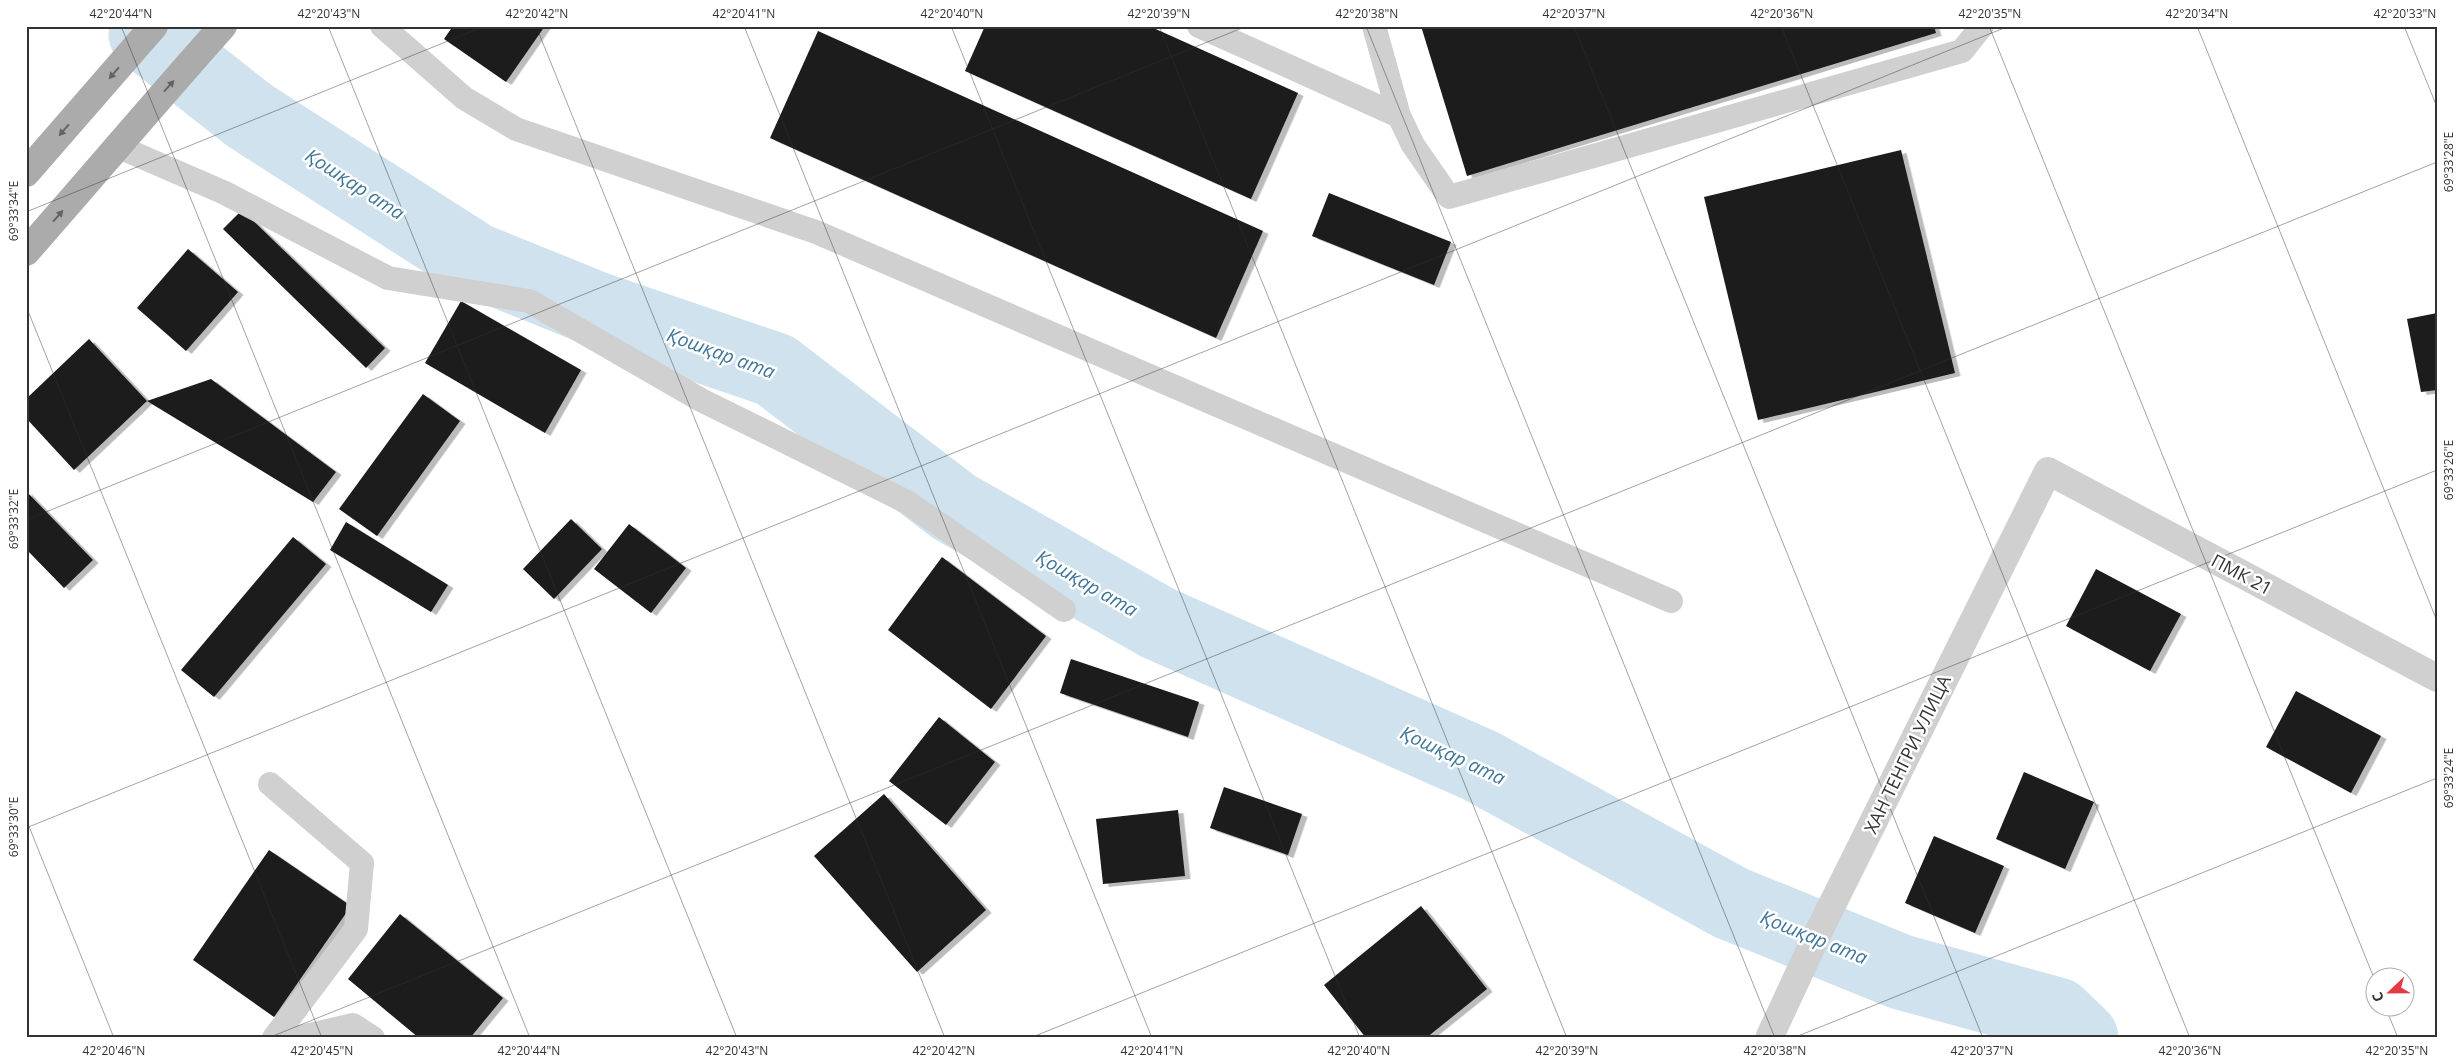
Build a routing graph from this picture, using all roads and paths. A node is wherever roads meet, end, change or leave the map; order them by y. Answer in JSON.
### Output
{"nodes":[{"id":1,"x":154,"y":26,"type":"edge"},
{"id":2,"x":223,"y":26,"type":"edge"},
{"id":3,"x":1199,"y":26,"type":"edge"},
{"id":4,"x":1374,"y":26,"type":"edge"},
{"id":5,"x":1982,"y":26,"type":"edge"},
{"id":6,"x":396,"y":31,"type":"edge"},
{"id":7,"x":1399,"y":116,"type":"junction"},
{"id":8,"x":119,"y":147,"type":"junction"},
{"id":9,"x":26,"y":173,"type":"edge"},
{"id":10,"x":26,"y":252,"type":"edge"},
{"id":11,"x":2048,"y":471,"type":"joint"},
{"id":12,"x":1671,"y":601,"type":"dead end"},
{"id":13,"x":1064,"y":610,"type":"dead end"},
{"id":14,"x":2437,"y":678,"type":"edge"},
{"id":15,"x":270,"y":784,"type":"dead end"},
{"id":16,"x":274,"y":1038,"type":"edge"},
{"id":17,"x":297,"y":1038,"type":"edge"},
{"id":18,"x":373,"y":1038,"type":"edge"},
{"id":19,"x":1772,"y":1038,"type":"edge"}],
"edges":[{"from":1,"to":9,"type":"main road","one_way":true},
{"from":8,"to":2,"type":"main road","one_way":true},
{"from":3,"to":7,"type":"lane"},
{"from":4,"to":7,"type":"lane"},
{"from":5,"to":7,"type":"lane"},
{"from":6,"to":12,"type":"lane"},
{"from":10,"to":8,"type":"main road","one_way":true},
{"from":8,"to":13,"type":"lane"},
{"from":11,"to":14,"type":"street","name":"ПМК 21"},
{"from":11,"to":19,"type":"street","name":"ХАН ТЕНГРИ УЛИЦА"},
{"from":15,"to":16,"type":"lane"},
{"from":17,"to":18,"type":"lane"}]}
